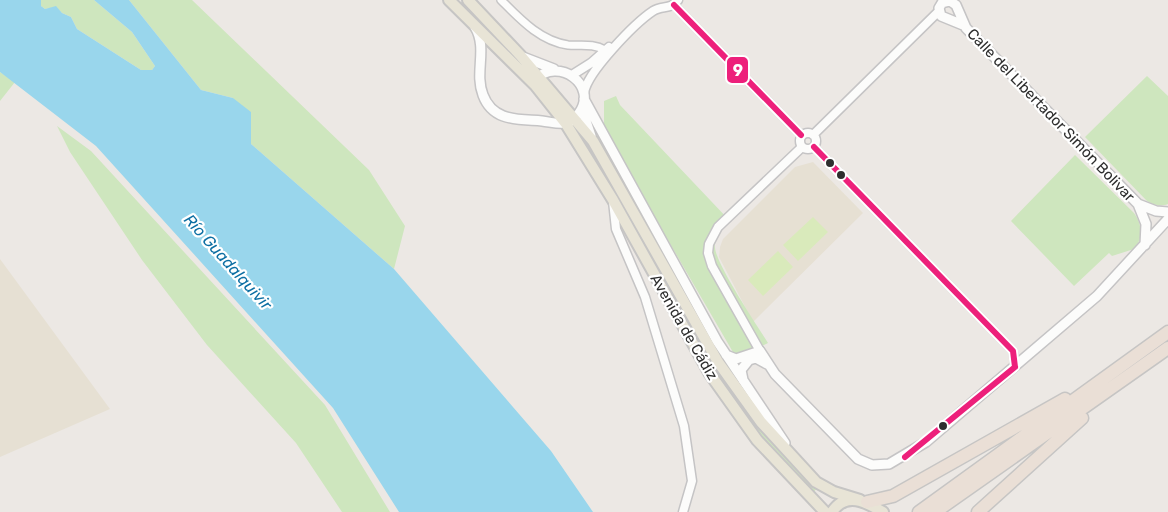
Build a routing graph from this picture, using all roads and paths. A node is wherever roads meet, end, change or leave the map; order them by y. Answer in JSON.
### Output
{"nodes":[{"id":1,"x":450,"y":0,"type":"edge"},
{"id":2,"x":468,"y":0,"type":"edge"},
{"id":3,"x":501,"y":0,"type":"edge"},
{"id":4,"x":656,"y":0,"type":"edge"},
{"id":5,"x":676,"y":2,"type":"edge"},
{"id":6,"x":948,"y":6,"type":"edge"},
{"id":7,"x":664,"y":7,"type":"junction"},
{"id":8,"x":472,"y":22,"type":"junction"},
{"id":9,"x":605,"y":50,"type":"junction"},
{"id":10,"x":520,"y":55,"type":"junction"},
{"id":11,"x":557,"y":70,"type":"junction"},
{"id":12,"x":572,"y":75,"type":"junction"},
{"id":13,"x":537,"y":81,"type":"junction"},
{"id":14,"x":583,"y":100,"type":"junction"},
{"id":15,"x":571,"y":121,"type":"junction"},
{"id":16,"x":801,"y":135,"type":"junction"},
{"id":17,"x":813,"y":135,"type":"junction"},
{"id":18,"x":593,"y":141,"type":"junction"},
{"id":19,"x":802,"y":147,"type":"junction"},
{"id":20,"x":814,"y":147,"type":"junction"},
{"id":21,"x":613,"y":200,"type":"junction"},
{"id":22,"x":1138,"y":204,"type":"junction"},
{"id":23,"x":1168,"y":212,"type":"edge"},
{"id":24,"x":1168,"y":219,"type":"edge"},
{"id":25,"x":638,"y":221,"type":"junction"},
{"id":26,"x":1145,"y":245,"type":"junction"},
{"id":27,"x":667,"y":251,"type":"junction"},
{"id":28,"x":1168,"y":332,"type":"edge"},
{"id":29,"x":1168,"y":348,"type":"edge"},
{"id":30,"x":756,"y":354,"type":"junction"},
{"id":31,"x":726,"y":355,"type":"junction"},
{"id":32,"x":1122,"y":364,"type":"junction"},
{"id":33,"x":1015,"y":367,"type":"junction"},
{"id":34,"x":1130,"y":376,"type":"junction"},
{"id":35,"x":745,"y":385,"type":"junction"},
{"id":36,"x":816,"y":482,"type":"junction"},
{"id":37,"x":863,"y":501,"type":"junction"},
{"id":38,"x":683,"y":512,"type":"edge"},
{"id":39,"x":825,"y":512,"type":"edge"},
{"id":40,"x":832,"y":512,"type":"edge"},
{"id":41,"x":883,"y":512,"type":"edge"},
{"id":42,"x":919,"y":512,"type":"edge"},
{"id":43,"x":936,"y":512,"type":"edge"},
{"id":44,"x":978,"y":512,"type":"edge"}],
"edges":[{"from":1,"to":8,"type":"main road","name":"Avenida de Cádiz"},
{"from":2,"to":10,"type":"main road","name":"Avenida de Cádiz"},
{"from":3,"to":9,"type":"street"},
{"from":4,"to":7,"type":"street"},
{"from":4,"to":9,"type":"street"},
{"from":5,"to":7,"type":"street"},
{"from":5,"to":16,"type":"street"},
{"from":6,"to":17,"type":"street"},
{"from":6,"to":22,"type":"main road","name":"Calle del Libertador Simón Bolivar"},
{"from":7,"to":14,"type":"street"},
{"from":8,"to":13,"type":"main road","name":"Avenida de Cádiz"},
{"from":8,"to":15,"type":"main road","name":"Avenida de Cádiz"},
{"from":9,"to":12,"type":"street"},
{"from":10,"to":11,"type":"main road"},
{"from":10,"to":13,"type":"main road","name":"Avenida de Cádiz"},
{"from":11,"to":12,"type":"main road"},
{"from":11,"to":13,"type":"main road"},
{"from":12,"to":14,"type":"main road"},
{"from":13,"to":15,"type":"main road","name":"Avenida de Cádiz"},
{"from":14,"to":15,"type":"main road"},
{"from":14,"to":18,"type":"main road","name":"Avenida de Cádiz"},
{"from":14,"to":27,"type":"main road","name":"Avenida de Cádiz"},
{"from":15,"to":18,"type":"main road","name":"Avenida de Cádiz"},
{"from":15,"to":21,"type":"main road","name":"Avenida de Cádiz"},
{"from":16,"to":17,"type":"street"},
{"from":16,"to":19,"type":"street"},
{"from":17,"to":20,"type":"street"},
{"from":18,"to":25,"type":"main road","name":"Avenida de Cádiz"},
{"from":19,"to":20,"type":"street"},
{"from":19,"to":30,"type":"street"},
{"from":20,"to":33,"type":"street"},
{"from":21,"to":38,"type":"street"},
{"from":21,"to":39,"type":"main road","name":"Avenida de Cádiz"},
{"from":22,"to":23,"type":"main road","name":"Calle del Libertador Simón Bolivar"},
{"from":22,"to":26,"type":"main road","name":"Calle del Libertador Simón Bolivar"},
{"from":24,"to":26,"type":"main road"},
{"from":25,"to":27,"type":"main road","name":"Avenida de Cádiz"},
{"from":25,"to":36,"type":"main road","name":"Avenida de Cádiz"},
{"from":26,"to":33,"type":"main road"},
{"from":27,"to":31,"type":"main road","name":"Avenida de Cádiz"},
{"from":28,"to":32,"type":"highway"},
{"from":29,"to":34,"type":"highway"},
{"from":30,"to":31,"type":"main road"},
{"from":30,"to":33,"type":"main road"},
{"from":30,"to":35,"type":"main road"},
{"from":31,"to":35,"type":"main road","name":"Avenida de Cádiz"},
{"from":32,"to":37,"type":"highway"},
{"from":32,"to":42,"type":"highway"},
{"from":34,"to":43,"type":"highway"},
{"from":34,"to":44,"type":"highway"},
{"from":35,"to":36,"type":"main road","name":"Avenida de Cádiz"},
{"from":36,"to":37,"type":"main road","name":"Avenida de Cádiz"},
{"from":37,"to":40,"type":"main road"},
{"from":37,"to":41,"type":"main road","name":"Avenida de Cádiz"}]}
